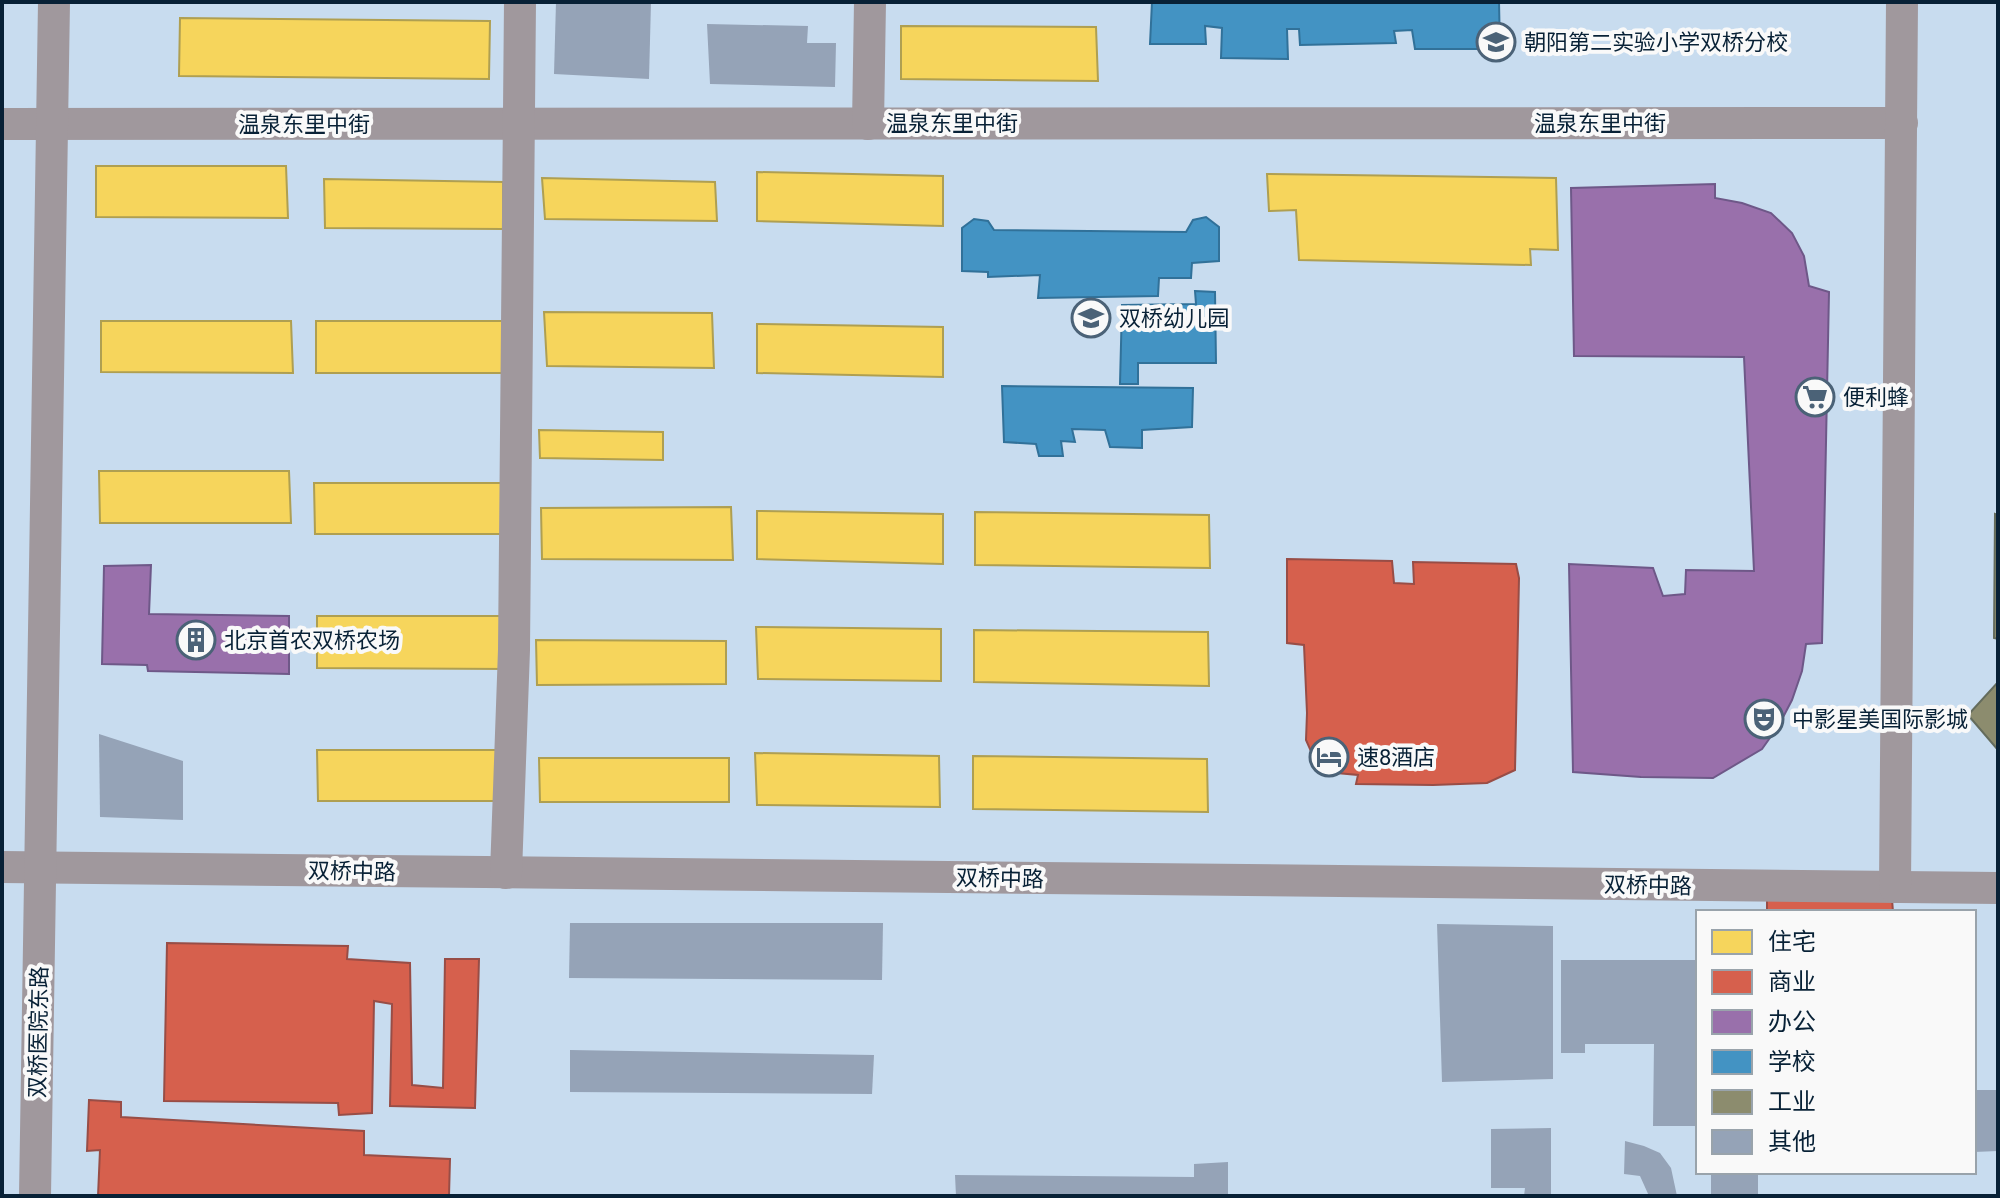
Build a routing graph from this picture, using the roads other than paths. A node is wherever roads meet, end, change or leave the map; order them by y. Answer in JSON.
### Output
{"nodes":[{"id":1,"x":54,"y":2,"type":"edge"},
{"id":2,"x":520,"y":2,"type":"edge"},
{"id":3,"x":870,"y":2,"type":"edge"},
{"id":4,"x":1902,"y":2,"type":"edge"},
{"id":5,"x":1902,"y":123,"type":"junction"},
{"id":6,"x":2,"y":124,"type":"edge"},
{"id":7,"x":52,"y":124,"type":"junction"},
{"id":8,"x":519,"y":124,"type":"junction"},
{"id":9,"x":868,"y":124,"type":"junction"},
{"id":10,"x":2,"y":867,"type":"edge"},
{"id":11,"x":40,"y":867,"type":"junction"},
{"id":12,"x":506,"y":873,"type":"junction"},
{"id":13,"x":1895,"y":887,"type":"junction"},
{"id":14,"x":1998,"y":888,"type":"edge"},
{"id":15,"x":35,"y":1196,"type":"edge"}],
"edges":[{"from":1,"to":7,"type":"street","name":"双桥医院东路"},
{"from":2,"to":8,"type":"street"},
{"from":3,"to":9,"type":"street"},
{"from":4,"to":5,"type":"street"},
{"from":5,"to":9,"type":"street","name":"温泉东里中街"},
{"from":5,"to":13,"type":"street"},
{"from":6,"to":7,"type":"street","name":"温泉东里中街"},
{"from":7,"to":8,"type":"street","name":"温泉东里中街"},
{"from":7,"to":11,"type":"street","name":"双桥医院东路"},
{"from":8,"to":9,"type":"street","name":"温泉东里中街"},
{"from":8,"to":12,"type":"street"},
{"from":10,"to":11,"type":"street","name":"双桥中路"},
{"from":11,"to":12,"type":"street","name":"双桥中路"},
{"from":11,"to":15,"type":"street","name":"双桥医院东路"},
{"from":12,"to":13,"type":"street","name":"双桥中路"},
{"from":13,"to":14,"type":"street","name":"双桥中路"}]}
